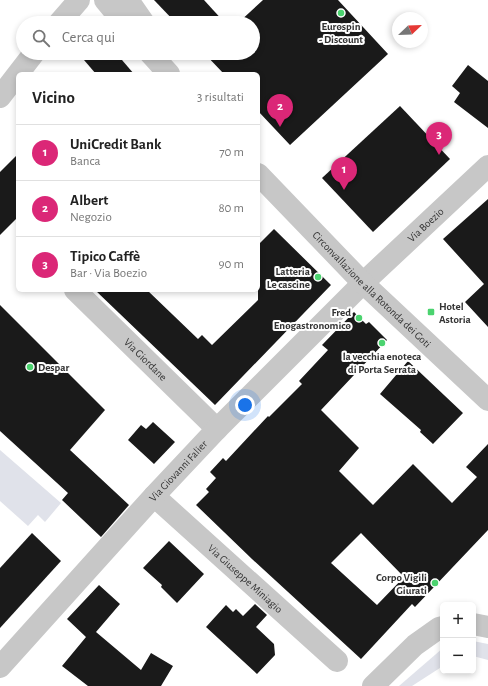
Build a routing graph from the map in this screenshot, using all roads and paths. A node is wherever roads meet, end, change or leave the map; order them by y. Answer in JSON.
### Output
{"nodes":[{"id":1,"x":80,"y":0,"type":"edge"},
{"id":2,"x":105,"y":0,"type":"edge"},
{"id":3,"x":128,"y":0,"type":"edge"},
{"id":4,"x":65,"y":16,"type":"edge"},
{"id":5,"x":118,"y":16,"type":"edge"},
{"id":6,"x":139,"y":16,"type":"edge"},
{"id":7,"x":29,"y":60,"type":"edge"},
{"id":8,"x":156,"y":60,"type":"edge"},
{"id":9,"x":175,"y":60,"type":"edge"},
{"id":10,"x":19,"y":72,"type":"edge"},
{"id":11,"x":167,"y":72,"type":"edge"},
{"id":12,"x":184,"y":72,"type":"edge"},
{"id":13,"x":16,"y":76,"type":"edge"},
{"id":14,"x":0,"y":97,"type":"edge"},
{"id":15,"x":488,"y":166,"type":"edge"},
{"id":16,"x":260,"y":176,"type":"edge"},
{"id":17,"x":364,"y":282,"type":"junction"},
{"id":18,"x":77,"y":292,"type":"edge"},
{"id":19,"x":488,"y":400,"type":"edge"},
{"id":20,"x":217,"y":428,"type":"junction"},
{"id":21,"x":154,"y":496,"type":"junction"},
{"id":22,"x":488,"y":618,"type":"edge"},
{"id":23,"x":476,"y":620,"type":"edge"},
{"id":24,"x":476,"y":625,"type":"edge"},
{"id":25,"x":488,"y":627,"type":"edge"},
{"id":26,"x":440,"y":628,"type":"edge"},
{"id":27,"x":337,"y":661,"type":"dead end"},
{"id":28,"x":0,"y":667,"type":"edge"},
{"id":29,"x":373,"y":686,"type":"edge"}],
"edges":[{"from":1,"to":4,"type":"street"},
{"from":2,"to":5,"type":"street"},
{"from":3,"to":6,"type":"street"},
{"from":7,"to":10,"type":"street"},
{"from":8,"to":11,"type":"street"},
{"from":9,"to":12,"type":"street"},
{"from":13,"to":14,"type":"street"},
{"from":15,"to":17,"type":"street","name":"Via Boezio"},
{"from":16,"to":17,"type":"street","name":"Circonvallazione alla Rotonda dei Goti"},
{"from":17,"to":19,"type":"street","name":"Circonvallazione alla Rotonda dei Goti"},
{"from":17,"to":20,"type":"street","name":"Via Giovanni Falier"},
{"from":18,"to":20,"type":"street","name":"Via Giordane"},
{"from":20,"to":21,"type":"street","name":"Via Giovanni Falier"},
{"from":21,"to":27,"type":"street","name":"Via Giuseppe Miniagio"},
{"from":21,"to":28,"type":"street","name":"Via Giovanni Falier"},
{"from":22,"to":23,"type":"street"},
{"from":24,"to":25,"type":"street"},
{"from":26,"to":29,"type":"street"}]}
